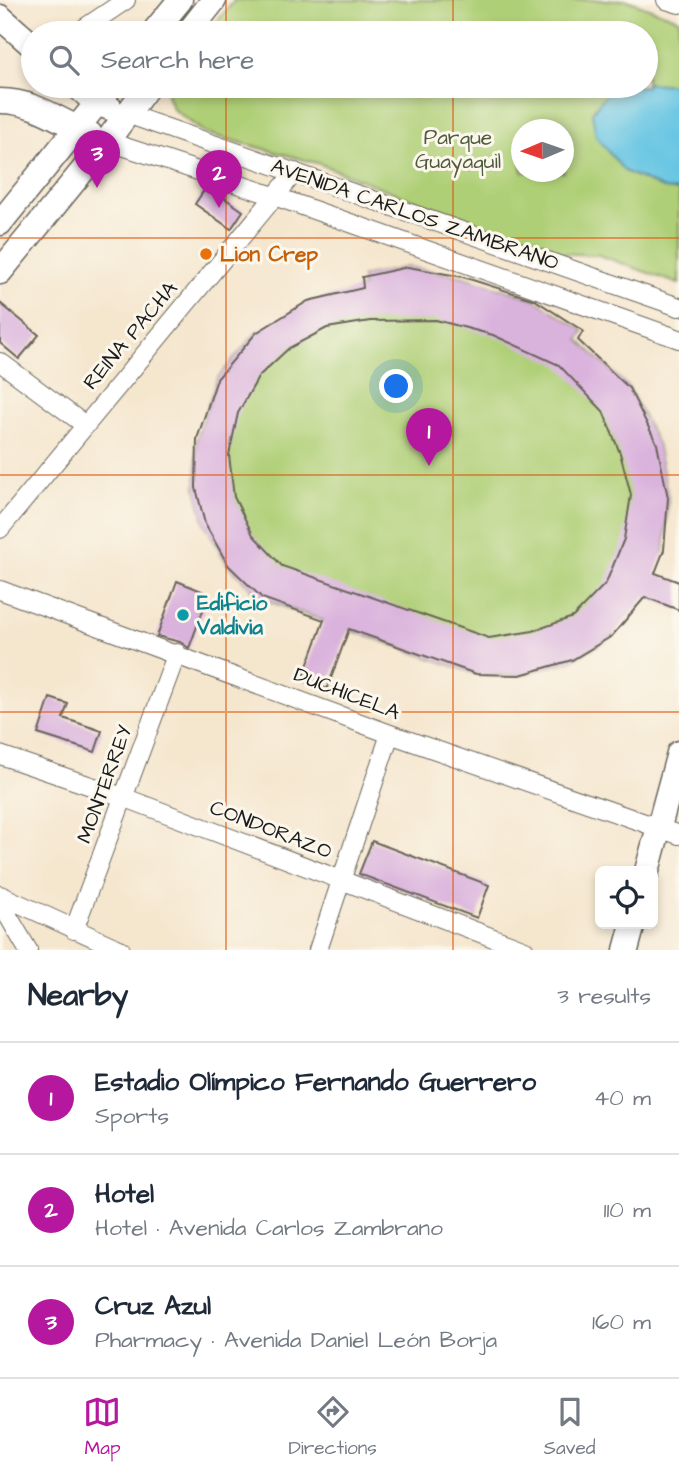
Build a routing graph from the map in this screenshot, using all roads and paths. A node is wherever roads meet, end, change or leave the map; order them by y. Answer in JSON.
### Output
{"nodes":[{"id":1,"x":126,"y":0,"type":"edge"},
{"id":2,"x":180,"y":0,"type":"edge"},
{"id":3,"x":214,"y":0,"type":"edge"},
{"id":4,"x":666,"y":0,"type":"edge"},
{"id":5,"x":679,"y":4,"type":"edge"},
{"id":6,"x":0,"y":17,"type":"edge"},
{"id":7,"x":95,"y":21,"type":"edge"},
{"id":8,"x":163,"y":21,"type":"edge"},
{"id":9,"x":197,"y":21,"type":"edge"},
{"id":10,"x":21,"y":35,"type":"edge"},
{"id":11,"x":101,"y":98,"type":"edge"},
{"id":12,"x":107,"y":98,"type":"edge"},
{"id":13,"x":139,"y":98,"type":"edge"},
{"id":14,"x":0,"y":102,"type":"edge"},
{"id":15,"x":127,"y":114,"type":"junction"},
{"id":16,"x":77,"y":129,"type":"junction"},
{"id":17,"x":107,"y":141,"type":"junction"},
{"id":18,"x":295,"y":172,"type":"junction"},
{"id":19,"x":274,"y":196,"type":"junction"},
{"id":20,"x":0,"y":223,"type":"edge"},
{"id":21,"x":0,"y":272,"type":"edge"},
{"id":22,"x":679,"y":307,"type":"edge"},
{"id":23,"x":679,"y":339,"type":"edge"},
{"id":24,"x":0,"y":362,"type":"edge"},
{"id":25,"x":85,"y":425,"type":"junction"},
{"id":26,"x":0,"y":528,"type":"edge"},
{"id":27,"x":0,"y":590,"type":"edge"},
{"id":28,"x":177,"y":653,"type":"junction"},
{"id":29,"x":390,"y":734,"type":"junction"},
{"id":30,"x":679,"y":753,"type":"edge"},
{"id":31,"x":0,"y":755,"type":"edge"},
{"id":32,"x":123,"y":797,"type":"junction"},
{"id":33,"x":669,"y":832,"type":"edge"},
{"id":34,"x":650,"y":866,"type":"edge"},
{"id":35,"x":341,"y":879,"type":"junction"},
{"id":36,"x":0,"y":895,"type":"edge"},
{"id":37,"x":0,"y":902,"type":"edge"},
{"id":38,"x":632,"y":929,"type":"edge"},
{"id":39,"x":74,"y":930,"type":"junction"},
{"id":40,"x":116,"y":949,"type":"edge"},
{"id":41,"x":28,"y":950,"type":"edge"},
{"id":42,"x":318,"y":950,"type":"edge"},
{"id":43,"x":525,"y":950,"type":"edge"},
{"id":44,"x":626,"y":950,"type":"edge"}],
"edges":[{"from":1,"to":7,"type":"street"},
{"from":2,"to":8,"type":"main road"},
{"from":3,"to":9,"type":"main road"},
{"from":4,"to":5,"type":"street"},
{"from":6,"to":10,"type":"main road"},
{"from":11,"to":16,"type":"main road"},
{"from":12,"to":15,"type":"main road","name":"AVENIDA CARLOS ZAMBRANO"},
{"from":13,"to":15,"type":"main road"},
{"from":14,"to":16,"type":"main road","name":"AVENIDA CARLOS ZAMBRANO"},
{"from":15,"to":17,"type":"main road"},
{"from":15,"to":18,"type":"street","name":"AVENIDA CARLOS ZAMBRANO"},
{"from":16,"to":17,"type":"main road","name":"AVENIDA CARLOS ZAMBRANO"},
{"from":16,"to":20,"type":"main road"},
{"from":17,"to":19,"type":"street","name":"AVENIDA CARLOS ZAMBRANO"},
{"from":17,"to":21,"type":"main road"},
{"from":18,"to":19,"type":"street","name":"REINA PACHA"},
{"from":18,"to":22,"type":"street","name":"AVENIDA CARLOS ZAMBRANO"},
{"from":19,"to":23,"type":"street","name":"AVENIDA CARLOS ZAMBRANO"},
{"from":19,"to":25,"type":"street","name":"REINA PACHA"},
{"from":24,"to":25,"type":"street"},
{"from":25,"to":26,"type":"street","name":"REINA PACHA"},
{"from":27,"to":28,"type":"street","name":"DUCHICELA"},
{"from":28,"to":29,"type":"street","name":"DUCHICELA"},
{"from":28,"to":32,"type":"street","name":"MONTERREY"},
{"from":29,"to":33,"type":"street","name":"DUCHICELA"},
{"from":29,"to":35,"type":"street"},
{"from":30,"to":33,"type":"main road"},
{"from":31,"to":32,"type":"street","name":"CONDORAZO"},
{"from":32,"to":35,"type":"street","name":"CONDORAZO"},
{"from":32,"to":39,"type":"street","name":"MONTERREY"},
{"from":33,"to":34,"type":"main road"},
{"from":35,"to":42,"type":"street"},
{"from":35,"to":43,"type":"street","name":"CONDORAZO"},
{"from":36,"to":39,"type":"street"},
{"from":37,"to":41,"type":"street"},
{"from":38,"to":44,"type":"main road"},
{"from":39,"to":40,"type":"street"}]}
